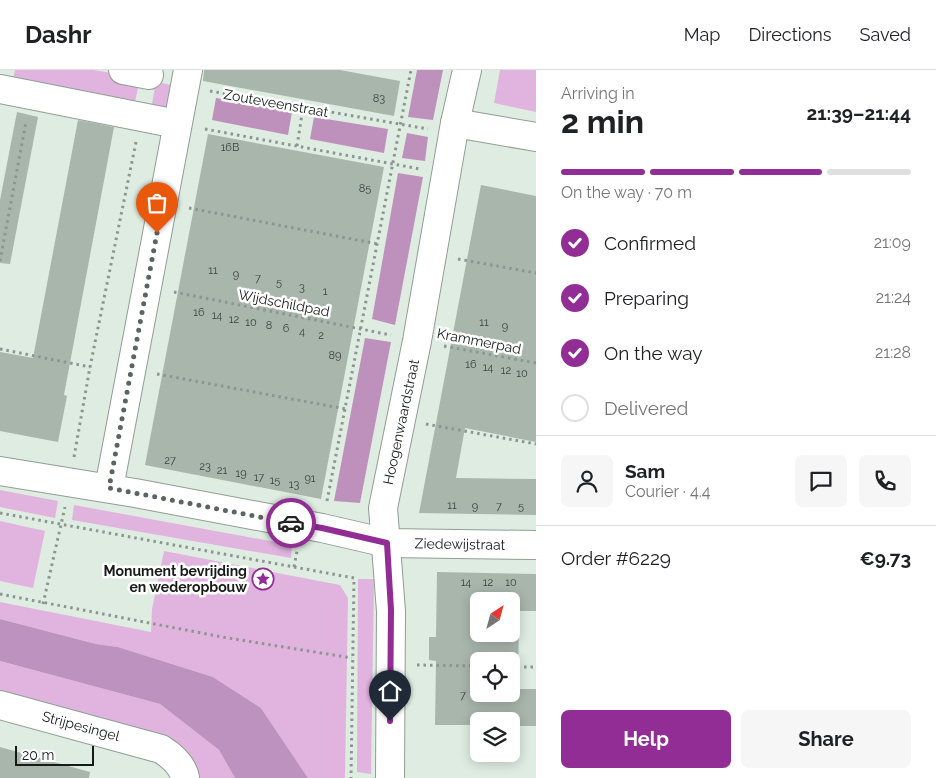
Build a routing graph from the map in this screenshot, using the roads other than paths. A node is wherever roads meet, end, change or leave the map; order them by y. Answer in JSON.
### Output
{"nodes":[{"id":1,"x":188,"y":70,"type":"edge"},
{"id":2,"x":467,"y":70,"type":"edge"},
{"id":3,"x":0,"y":89,"type":"edge"},
{"id":4,"x":455,"y":123,"type":"junction"},
{"id":5,"x":177,"y":124,"type":"junction"},
{"id":6,"x":536,"y":138,"type":"edge"},
{"id":7,"x":0,"y":471,"type":"edge"},
{"id":8,"x":109,"y":488,"type":"junction"},
{"id":9,"x":387,"y":543,"type":"junction"},
{"id":10,"x":536,"y":545,"type":"edge"},
{"id":11,"x":0,"y":705,"type":"edge"},
{"id":12,"x":185,"y":778,"type":"edge"},
{"id":13,"x":390,"y":778,"type":"edge"}],
"edges":[{"from":1,"to":5,"type":"street"},
{"from":2,"to":4,"type":"street","name":"Hoogenwaardstraat"},
{"from":3,"to":5,"type":"street"},
{"from":4,"to":6,"type":"street"},
{"from":4,"to":9,"type":"street","name":"Hoogenwaardstraat"},
{"from":5,"to":8,"type":"street"},
{"from":7,"to":8,"type":"street","name":"Ziedewijstraat"},
{"from":8,"to":9,"type":"street","name":"Ziedewijstraat"},
{"from":9,"to":10,"type":"street","name":"Ziedewijstraat"},
{"from":9,"to":13,"type":"street","name":"Hoogenwaardstraat"},
{"from":11,"to":12,"type":"street","name":"Strijpesingel"}]}
